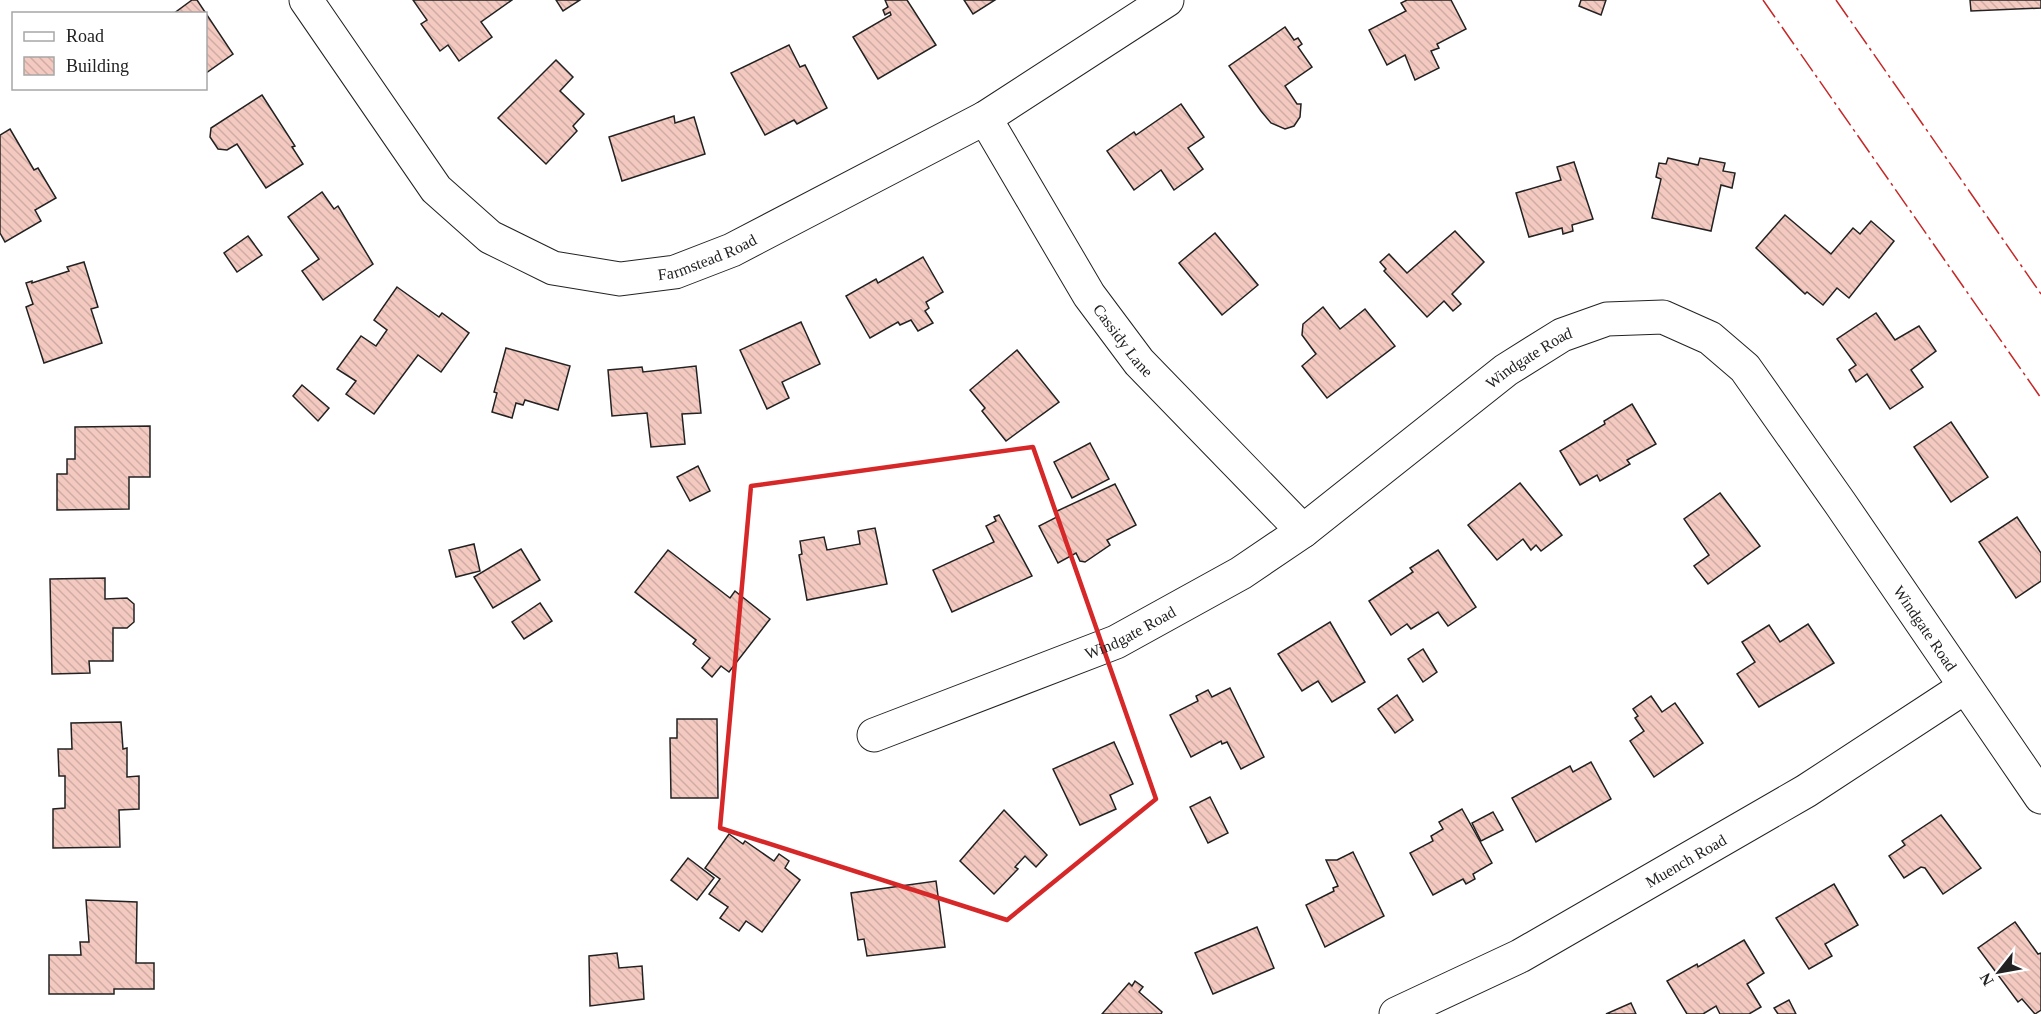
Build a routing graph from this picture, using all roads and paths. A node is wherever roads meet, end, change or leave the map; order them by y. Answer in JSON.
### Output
{"nodes":[{"id":1,"x":306,"y":0,"type":"edge"},
{"id":2,"x":1167,"y":0,"type":"edge"},
{"id":3,"x":985,"y":118,"type":"junction"},
{"id":4,"x":1303,"y":531,"type":"junction"},
{"id":5,"x":1965,"y":687,"type":"junction"},
{"id":6,"x":874,"y":735,"type":"dead end"},
{"id":7,"x":2041,"y":797,"type":"edge"},
{"id":8,"x":1396,"y":1014,"type":"edge"}],
"edges":[{"from":1,"to":3,"type":"street","name":"Farmstead Road"},
{"from":2,"to":3,"type":"street","name":"Farmstead Road"},
{"from":3,"to":4,"type":"street","name":"Cassidy Lane"},
{"from":4,"to":5,"type":"street","name":"Windgate Road"},
{"from":4,"to":6,"type":"street","name":"Windgate Road"},
{"from":5,"to":7,"type":"street","name":"Windgate Road"},
{"from":5,"to":8,"type":"street","name":"Muench Road"}]}
